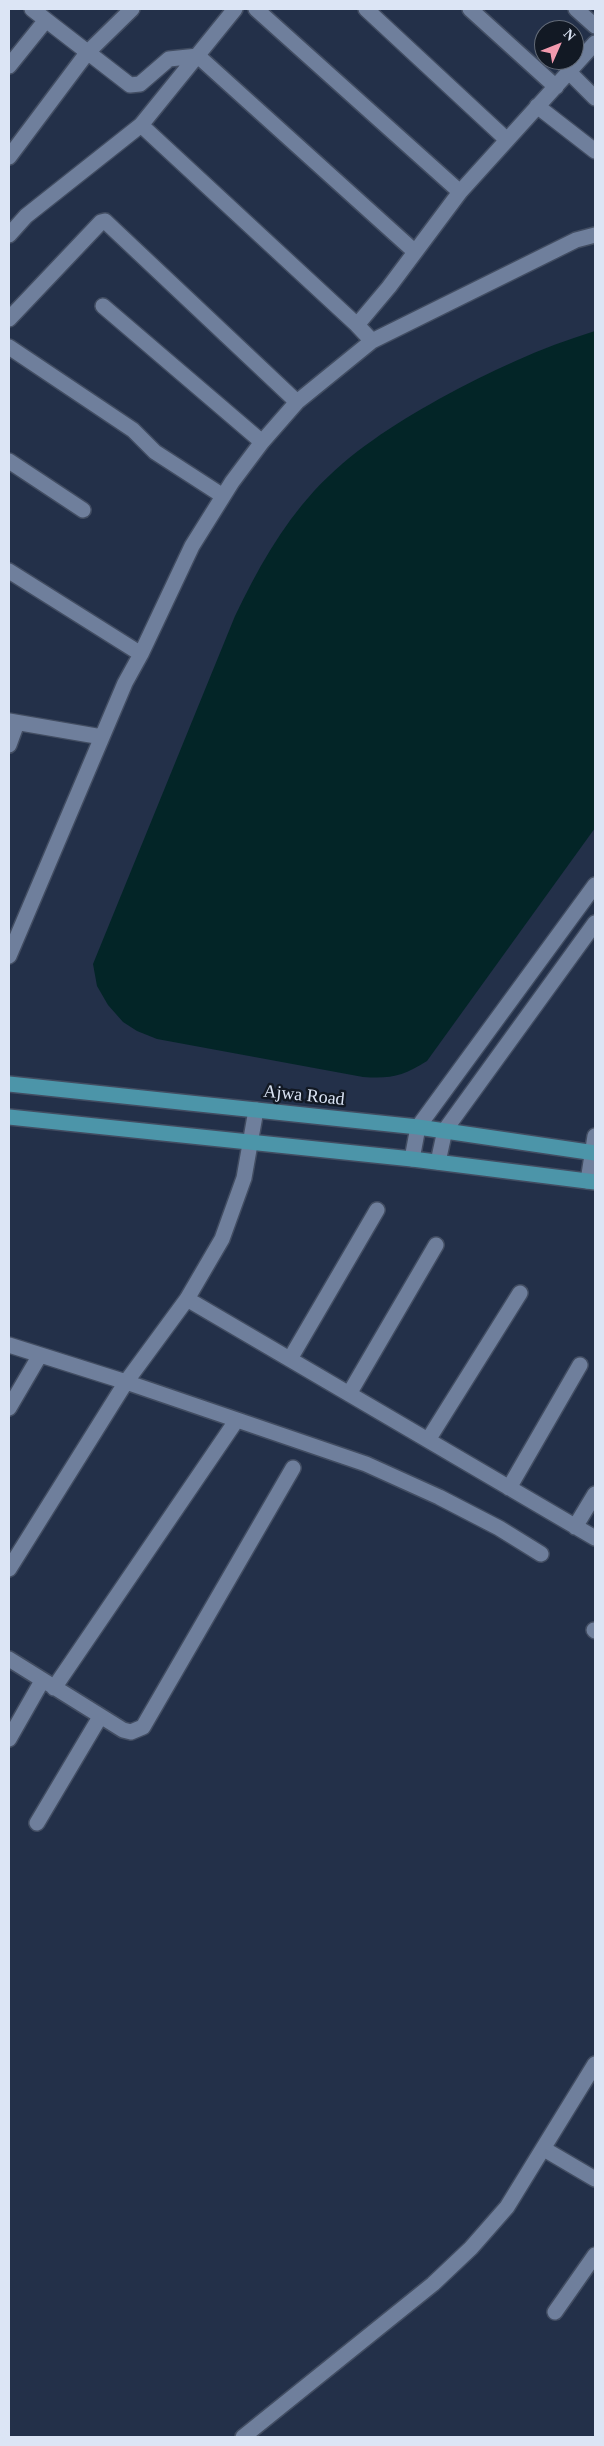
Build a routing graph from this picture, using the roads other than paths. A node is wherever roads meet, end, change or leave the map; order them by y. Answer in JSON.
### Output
{"nodes":[{"id":1,"x":32,"y":9,"type":"edge"},
{"id":2,"x":132,"y":9,"type":"edge"},
{"id":3,"x":235,"y":9,"type":"edge"},
{"id":4,"x":256,"y":9,"type":"edge"},
{"id":5,"x":366,"y":9,"type":"edge"},
{"id":6,"x":470,"y":9,"type":"edge"},
{"id":7,"x":576,"y":9,"type":"edge"},
{"id":8,"x":46,"y":20,"type":"junction"},
{"id":9,"x":595,"y":26,"type":"edge"},
{"id":10,"x":594,"y":47,"type":"edge"},
{"id":11,"x":87,"y":53,"type":"junction"},
{"id":12,"x":198,"y":56,"type":"junction"},
{"id":13,"x":9,"y":66,"type":"edge"},
{"id":14,"x":569,"y":72,"type":"junction"},
{"id":15,"x":556,"y":87,"type":"junction"},
{"id":16,"x":595,"y":98,"type":"edge"},
{"id":17,"x":537,"y":106,"type":"junction"},
{"id":18,"x":140,"y":125,"type":"junction"},
{"id":19,"x":506,"y":139,"type":"junction"},
{"id":20,"x":12,"y":148,"type":"edge"},
{"id":21,"x":595,"y":150,"type":"edge"},
{"id":22,"x":460,"y":192,"type":"junction"},
{"id":23,"x":595,"y":234,"type":"edge"},
{"id":24,"x":9,"y":235,"type":"edge"},
{"id":25,"x":414,"y":251,"type":"junction"},
{"id":26,"x":103,"y":306,"type":"dead end"},
{"id":27,"x":9,"y":319,"type":"edge"},
{"id":28,"x":357,"y":325,"type":"junction"},
{"id":29,"x":372,"y":341,"type":"junction"},
{"id":30,"x":9,"y":347,"type":"edge"},
{"id":31,"x":297,"y":402,"type":"junction"},
{"id":32,"x":262,"y":442,"type":"junction"},
{"id":33,"x":9,"y":461,"type":"edge"},
{"id":34,"x":223,"y":496,"type":"junction"},
{"id":35,"x":83,"y":510,"type":"dead end"},
{"id":36,"x":9,"y":571,"type":"edge"},
{"id":37,"x":141,"y":654,"type":"junction"},
{"id":38,"x":13,"y":722,"type":"edge"},
{"id":39,"x":102,"y":737,"type":"junction"},
{"id":40,"x":9,"y":745,"type":"edge"},
{"id":41,"x":595,"y":885,"type":"edge"},
{"id":42,"x":595,"y":923,"type":"edge"},
{"id":43,"x":14,"y":932,"type":"edge"},
{"id":44,"x":9,"y":956,"type":"edge"},
{"id":45,"x":9,"y":1084,"type":"edge"},
{"id":46,"x":256,"y":1110,"type":"junction"},
{"id":47,"x":9,"y":1117,"type":"edge"},
{"id":48,"x":418,"y":1126,"type":"junction"},
{"id":49,"x":445,"y":1130,"type":"junction"},
{"id":50,"x":595,"y":1136,"type":"edge"},
{"id":51,"x":251,"y":1143,"type":"junction"},
{"id":52,"x":593,"y":1152,"type":"edge"},
{"id":53,"x":412,"y":1159,"type":"junction"},
{"id":54,"x":438,"y":1162,"type":"junction"},
{"id":55,"x":592,"y":1181,"type":"edge"},
{"id":56,"x":377,"y":1210,"type":"dead end"},
{"id":57,"x":436,"y":1245,"type":"dead end"},
{"id":58,"x":520,"y":1294,"type":"dead end"},
{"id":59,"x":188,"y":1299,"type":"junction"},
{"id":60,"x":9,"y":1345,"type":"edge"},
{"id":61,"x":40,"y":1355,"type":"junction"},
{"id":62,"x":290,"y":1359,"type":"junction"},
{"id":63,"x":580,"y":1365,"type":"dead end"},
{"id":64,"x":126,"y":1382,"type":"junction"},
{"id":65,"x":349,"y":1394,"type":"junction"},
{"id":66,"x":9,"y":1408,"type":"edge"},
{"id":67,"x":236,"y":1422,"type":"junction"},
{"id":68,"x":428,"y":1440,"type":"junction"},
{"id":69,"x":292,"y":1468,"type":"dead end"},
{"id":70,"x":509,"y":1488,"type":"junction"},
{"id":71,"x":595,"y":1494,"type":"edge"},
{"id":72,"x":575,"y":1527,"type":"junction"},
{"id":73,"x":595,"y":1538,"type":"edge"},
{"id":74,"x":541,"y":1554,"type":"dead end"},
{"id":75,"x":9,"y":1569,"type":"edge"},
{"id":76,"x":9,"y":1659,"type":"edge"},
{"id":77,"x":48,"y":1684,"type":"junction"},
{"id":78,"x":100,"y":1717,"type":"junction"},
{"id":79,"x":9,"y":1739,"type":"edge"},
{"id":80,"x":36,"y":1823,"type":"dead end"},
{"id":81,"x":595,"y":2064,"type":"edge"},
{"id":82,"x":590,"y":2086,"type":"edge"},
{"id":83,"x":544,"y":2149,"type":"junction"},
{"id":84,"x":595,"y":2179,"type":"edge"},
{"id":85,"x":595,"y":2255,"type":"edge"},
{"id":86,"x":554,"y":2312,"type":"dead end"},
{"id":87,"x":243,"y":2437,"type":"edge"}],
"edges":[{"from":1,"to":8,"type":"street"},
{"from":2,"to":11,"type":"street"},
{"from":3,"to":12,"type":"street"},
{"from":4,"to":22,"type":"street"},
{"from":5,"to":19,"type":"street"},
{"from":6,"to":15,"type":"street"},
{"from":7,"to":9,"type":"street"},
{"from":8,"to":11,"type":"street"},
{"from":8,"to":13,"type":"street"},
{"from":10,"to":14,"type":"street"},
{"from":11,"to":12,"type":"street"},
{"from":11,"to":20,"type":"street"},
{"from":12,"to":18,"type":"street"},
{"from":12,"to":25,"type":"street"},
{"from":14,"to":15,"type":"street"},
{"from":14,"to":16,"type":"street"},
{"from":15,"to":17,"type":"street"},
{"from":17,"to":19,"type":"street"},
{"from":17,"to":21,"type":"street"},
{"from":18,"to":24,"type":"street"},
{"from":18,"to":28,"type":"street"},
{"from":19,"to":22,"type":"street"},
{"from":22,"to":25,"type":"street"},
{"from":23,"to":29,"type":"street"},
{"from":25,"to":28,"type":"street"},
{"from":26,"to":32,"type":"street"},
{"from":27,"to":31,"type":"street"},
{"from":28,"to":29,"type":"street"},
{"from":29,"to":31,"type":"street"},
{"from":30,"to":34,"type":"street"},
{"from":31,"to":32,"type":"street"},
{"from":32,"to":34,"type":"street"},
{"from":33,"to":35,"type":"street"},
{"from":34,"to":37,"type":"street"},
{"from":36,"to":37,"type":"street"},
{"from":37,"to":39,"type":"street"},
{"from":38,"to":39,"type":"street"},
{"from":38,"to":40,"type":"street"},
{"from":39,"to":43,"type":"street"},
{"from":41,"to":48,"type":"street"},
{"from":42,"to":49,"type":"street"},
{"from":43,"to":44,"type":"street"},
{"from":45,"to":46,"type":"main road","name":"Ajwa Road"},
{"from":46,"to":48,"type":"main road","name":"Ajwa Road"},
{"from":46,"to":51,"type":"street"},
{"from":47,"to":51,"type":"main road"},
{"from":48,"to":49,"type":"main road","name":"Ajwa Road"},
{"from":48,"to":53,"type":"street"},
{"from":49,"to":52,"type":"main road","name":"Ajwa Road"},
{"from":49,"to":54,"type":"street"},
{"from":50,"to":52,"type":"street"},
{"from":51,"to":53,"type":"main road"},
{"from":51,"to":59,"type":"street"},
{"from":52,"to":55,"type":"street"},
{"from":53,"to":54,"type":"main road"},
{"from":54,"to":55,"type":"main road"},
{"from":56,"to":62,"type":"street"},
{"from":57,"to":65,"type":"street"},
{"from":58,"to":68,"type":"street"},
{"from":59,"to":62,"type":"street"},
{"from":59,"to":64,"type":"street"},
{"from":60,"to":61,"type":"street"},
{"from":61,"to":64,"type":"street"},
{"from":61,"to":66,"type":"street"},
{"from":62,"to":65,"type":"street"},
{"from":63,"to":70,"type":"street"},
{"from":64,"to":67,"type":"street"},
{"from":64,"to":75,"type":"street"},
{"from":65,"to":68,"type":"street"},
{"from":67,"to":74,"type":"street"},
{"from":67,"to":77,"type":"street"},
{"from":68,"to":70,"type":"street"},
{"from":69,"to":78,"type":"street"},
{"from":70,"to":72,"type":"street"},
{"from":71,"to":72,"type":"street"},
{"from":72,"to":73,"type":"street"},
{"from":76,"to":77,"type":"street"},
{"from":77,"to":78,"type":"street"},
{"from":77,"to":79,"type":"street"},
{"from":78,"to":80,"type":"street"},
{"from":81,"to":82,"type":"street"},
{"from":82,"to":83,"type":"street"},
{"from":83,"to":84,"type":"street"},
{"from":83,"to":87,"type":"street"},
{"from":85,"to":86,"type":"street"}]}
